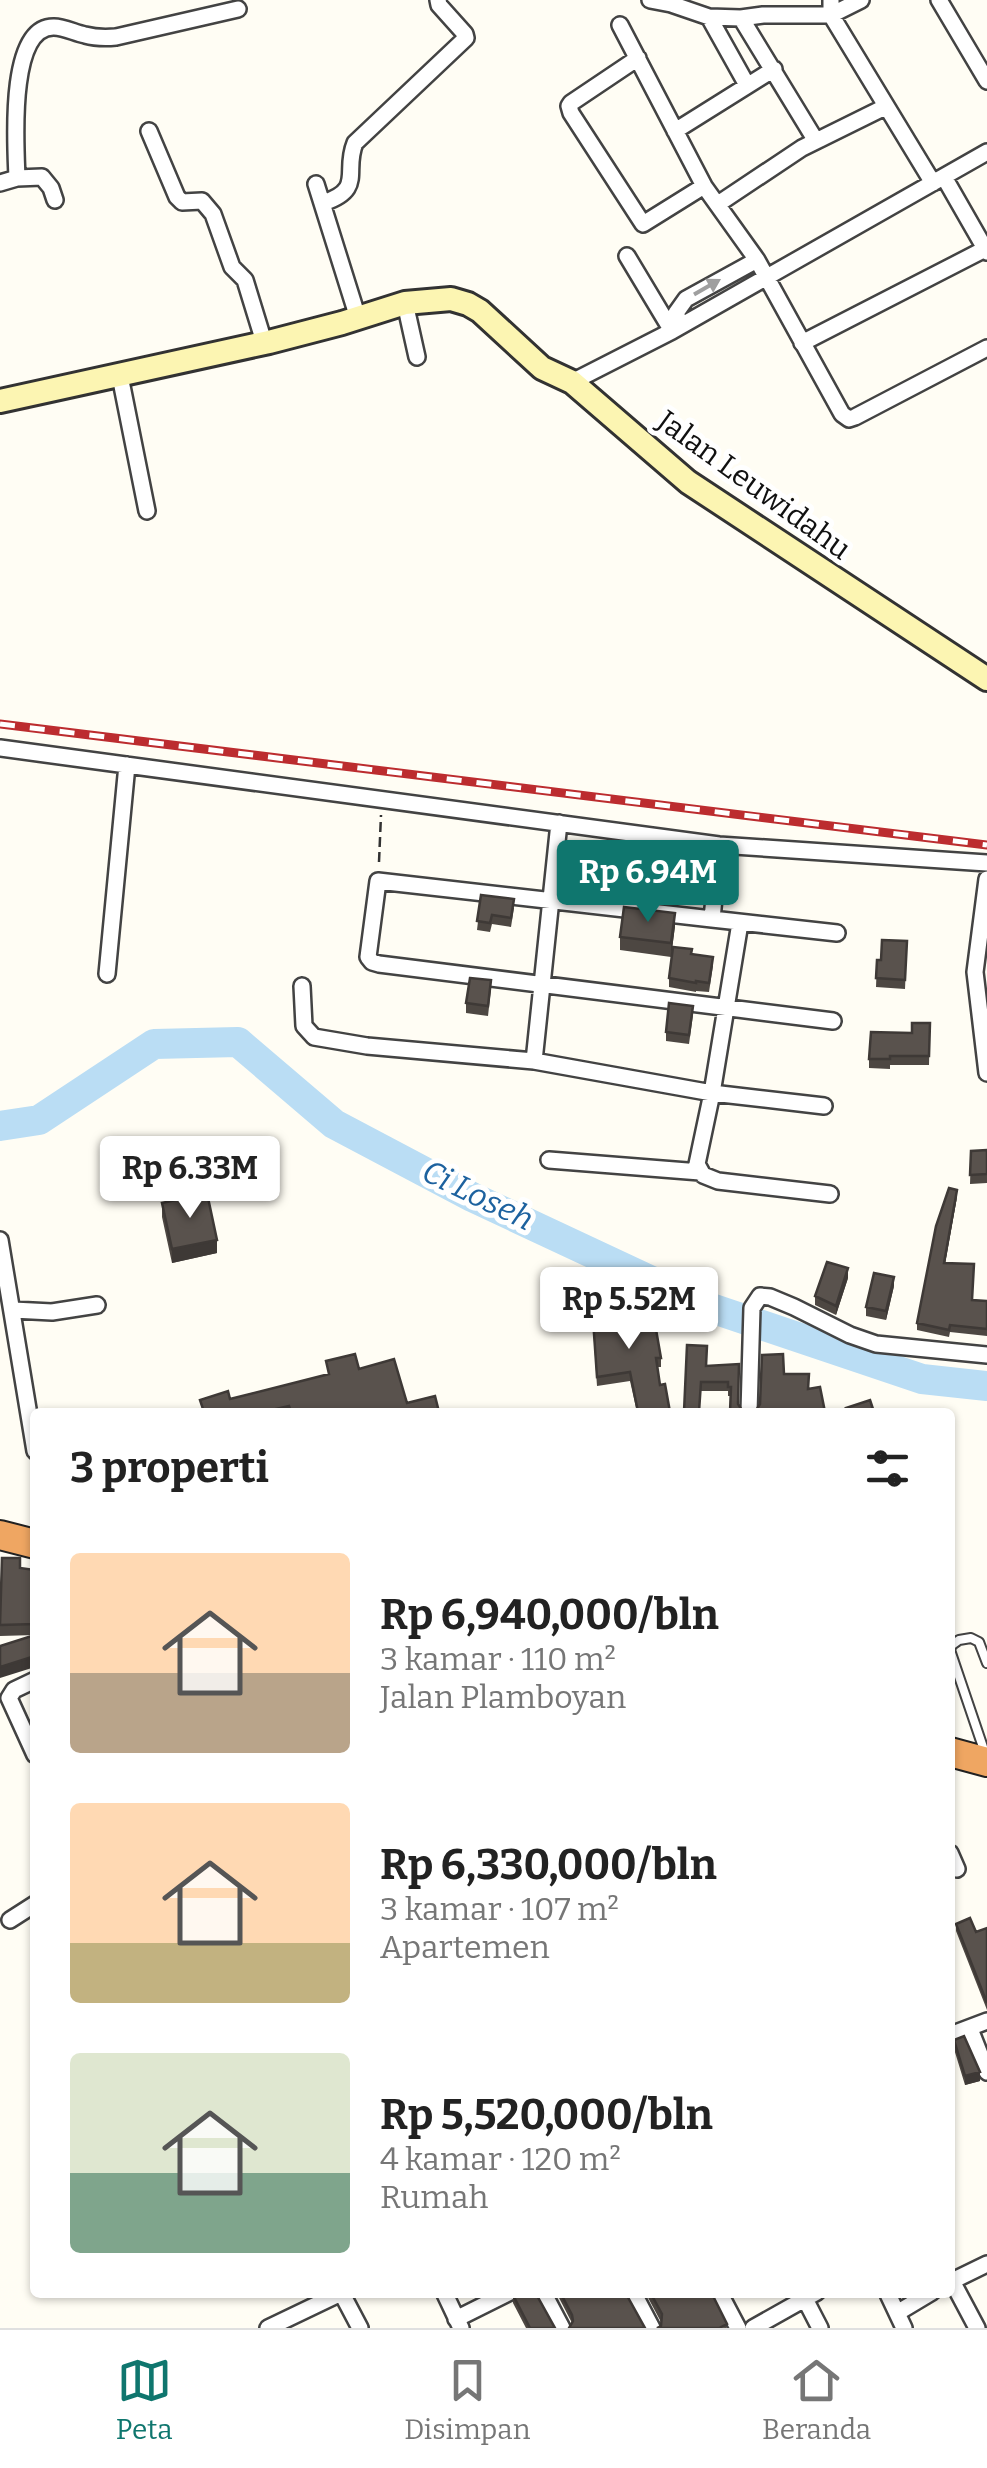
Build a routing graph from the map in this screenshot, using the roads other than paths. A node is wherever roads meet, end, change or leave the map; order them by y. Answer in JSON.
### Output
{"nodes":[{"id":1,"x":438,"y":0,"type":"edge"},
{"id":2,"x":650,"y":0,"type":"edge"},
{"id":3,"x":862,"y":0,"type":"edge"},
{"id":4,"x":939,"y":0,"type":"edge"},
{"id":5,"x":831,"y":8,"type":"edge"},
{"id":6,"x":238,"y":9,"type":"dead end"},
{"id":7,"x":709,"y":17,"type":"junction"},
{"id":8,"x":741,"y":18,"type":"junction"},
{"id":9,"x":620,"y":25,"type":"dead end"},
{"id":10,"x":638,"y":58,"type":"junction"},
{"id":11,"x":774,"y":69,"type":"junction"},
{"id":12,"x":987,"y":81,"type":"edge"},
{"id":13,"x":747,"y":85,"type":"junction"},
{"id":14,"x":885,"y":107,"type":"junction"},
{"id":15,"x":674,"y":130,"type":"junction"},
{"id":16,"x":149,"y":131,"type":"dead end"},
{"id":17,"x":816,"y":140,"type":"junction"},
{"id":18,"x":987,"y":152,"type":"edge"},
{"id":19,"x":18,"y":178,"type":"junction"},
{"id":20,"x":938,"y":180,"type":"junction"},
{"id":21,"x":0,"y":183,"type":"edge"},
{"id":22,"x":316,"y":184,"type":"dead end"},
{"id":23,"x":704,"y":186,"type":"junction"},
{"id":24,"x":55,"y":200,"type":"dead end"},
{"id":25,"x":323,"y":203,"type":"junction"},
{"id":26,"x":718,"y":204,"type":"junction"},
{"id":27,"x":986,"y":251,"type":"edge"},
{"id":28,"x":627,"y":256,"type":"dead end"},
{"id":29,"x":757,"y":260,"type":"junction"},
{"id":30,"x":766,"y":276,"type":"junction"},
{"id":31,"x":405,"y":303,"type":"junction"},
{"id":32,"x":358,"y":318,"type":"junction"},
{"id":33,"x":676,"y":329,"type":"junction"},
{"id":34,"x":264,"y":342,"type":"junction"},
{"id":35,"x":802,"y":344,"type":"junction"},
{"id":36,"x":987,"y":348,"type":"edge"},
{"id":37,"x":416,"y":357,"type":"dead end"},
{"id":38,"x":120,"y":376,"type":"junction"},
{"id":39,"x":572,"y":382,"type":"junction"},
{"id":40,"x":0,"y":401,"type":"edge"},
{"id":41,"x":147,"y":511,"type":"dead end"},
{"id":42,"x":987,"y":679,"type":"edge"},
{"id":43,"x":0,"y":748,"type":"edge"},
{"id":44,"x":127,"y":765,"type":"junction"},
{"id":45,"x":558,"y":822,"type":"junction"},
{"id":46,"x":719,"y":844,"type":"junction"},
{"id":47,"x":987,"y":863,"type":"edge"},
{"id":48,"x":987,"y":879,"type":"edge"},
{"id":49,"x":552,"y":901,"type":"junction"},
{"id":50,"x":712,"y":919,"type":"junction"},
{"id":51,"x":740,"y":923,"type":"junction"},
{"id":52,"x":837,"y":933,"type":"dead end"},
{"id":53,"x":107,"y":974,"type":"dead end"},
{"id":54,"x":541,"y":984,"type":"junction"},
{"id":55,"x":302,"y":986,"type":"dead end"},
{"id":56,"x":727,"y":1006,"type":"junction"},
{"id":57,"x":833,"y":1020,"type":"dead end"},
{"id":58,"x":534,"y":1062,"type":"junction"},
{"id":59,"x":987,"y":1073,"type":"edge"},
{"id":60,"x":712,"y":1093,"type":"junction"},
{"id":61,"x":824,"y":1106,"type":"dead end"},
{"id":62,"x":549,"y":1160,"type":"dead end"},
{"id":63,"x":700,"y":1172,"type":"junction"},
{"id":64,"x":830,"y":1194,"type":"dead end"},
{"id":65,"x":0,"y":1240,"type":"edge"},
{"id":66,"x":97,"y":1305,"type":"dead end"},
{"id":67,"x":13,"y":1310,"type":"junction"},
{"id":68,"x":987,"y":1355,"type":"edge"},
{"id":69,"x":748,"y":1408,"type":"edge"},
{"id":70,"x":30,"y":1418,"type":"edge"},
{"id":71,"x":0,"y":1534,"type":"edge"},
{"id":72,"x":30,"y":1543,"type":"edge"},
{"id":73,"x":955,"y":1643,"type":"edge"},
{"id":74,"x":987,"y":1663,"type":"edge"},
{"id":75,"x":955,"y":1664,"type":"edge"},
{"id":76,"x":30,"y":1682,"type":"edge"},
{"id":77,"x":30,"y":1744,"type":"edge"},
{"id":78,"x":985,"y":1747,"type":"edge"},
{"id":79,"x":955,"y":1751,"type":"edge"},
{"id":80,"x":30,"y":1907,"type":"edge"},
{"id":81,"x":10,"y":1920,"type":"dead end"},
{"id":82,"x":987,"y":2020,"type":"edge"},
{"id":83,"x":970,"y":2029,"type":"junction"},
{"id":84,"x":955,"y":2034,"type":"edge"},
{"id":85,"x":987,"y":2072,"type":"edge"},
{"id":86,"x":987,"y":2264,"type":"edge"},
{"id":87,"x":955,"y":2280,"type":"edge"},
{"id":88,"x":955,"y":2289,"type":"edge"},
{"id":89,"x":331,"y":2298,"type":"edge"},
{"id":90,"x":344,"y":2298,"type":"edge"},
{"id":91,"x":447,"y":2298,"type":"edge"},
{"id":92,"x":500,"y":2298,"type":"edge"},
{"id":93,"x":546,"y":2298,"type":"edge"},
{"id":94,"x":637,"y":2298,"type":"edge"},
{"id":95,"x":722,"y":2298,"type":"edge"},
{"id":96,"x":807,"y":2298,"type":"edge"},
{"id":97,"x":812,"y":2298,"type":"edge"},
{"id":98,"x":925,"y":2298,"type":"edge"},
{"id":99,"x":901,"y":2320,"type":"edge"},
{"id":100,"x":458,"y":2323,"type":"edge"},
{"id":101,"x":268,"y":2328,"type":"edge"},
{"id":102,"x":360,"y":2328,"type":"edge"},
{"id":103,"x":562,"y":2328,"type":"edge"},
{"id":104,"x":652,"y":2328,"type":"edge"},
{"id":105,"x":738,"y":2328,"type":"edge"},
{"id":106,"x":753,"y":2328,"type":"edge"},
{"id":107,"x":820,"y":2328,"type":"edge"},
{"id":108,"x":977,"y":2328,"type":"edge"}],
"edges":[{"from":1,"to":25,"type":"street"},
{"from":2,"to":7,"type":"street"},
{"from":3,"to":5,"type":"street"},
{"from":4,"to":12,"type":"street"},
{"from":5,"to":8,"type":"street"},
{"from":5,"to":14,"type":"street"},
{"from":6,"to":19,"type":"street"},
{"from":7,"to":8,"type":"street"},
{"from":7,"to":13,"type":"street"},
{"from":8,"to":11,"type":"street"},
{"from":9,"to":10,"type":"street"},
{"from":10,"to":15,"type":"street"},
{"from":10,"to":23,"type":"street"},
{"from":11,"to":13,"type":"street"},
{"from":11,"to":17,"type":"street"},
{"from":13,"to":15,"type":"street"},
{"from":14,"to":17,"type":"street"},
{"from":14,"to":20,"type":"street"},
{"from":15,"to":23,"type":"street"},
{"from":16,"to":34,"type":"street"},
{"from":17,"to":26,"type":"street"},
{"from":18,"to":20,"type":"street"},
{"from":19,"to":21,"type":"street"},
{"from":19,"to":24,"type":"street"},
{"from":20,"to":27,"type":"street"},
{"from":20,"to":30,"type":"street"},
{"from":22,"to":25,"type":"street"},
{"from":23,"to":26,"type":"street"},
{"from":25,"to":32,"type":"street"},
{"from":26,"to":29,"type":"street"},
{"from":27,"to":35,"type":"street"},
{"from":28,"to":33,"type":"street"},
{"from":29,"to":30,"type":"street"},
{"from":33,"to":29,"type":"street","one_way":true},
{"from":30,"to":33,"type":"street"},
{"from":30,"to":35,"type":"street"},
{"from":31,"to":32,"type":"street","name":"Jalan Leuwidahu"},
{"from":31,"to":37,"type":"street"},
{"from":31,"to":39,"type":"street","name":"Jalan Leuwidahu"},
{"from":32,"to":34,"type":"street","name":"Jalan Leuwidahu"},
{"from":33,"to":39,"type":"street"},
{"from":34,"to":38,"type":"street","name":"Jalan Leuwidahu"},
{"from":35,"to":36,"type":"street"},
{"from":38,"to":40,"type":"street","name":"Jalan Leuwidahu"},
{"from":38,"to":41,"type":"street"},
{"from":39,"to":42,"type":"street","name":"Jalan Leuwidahu"},
{"from":43,"to":44,"type":"street"},
{"from":44,"to":45,"type":"street"},
{"from":44,"to":53,"type":"street"},
{"from":45,"to":46,"type":"street"},
{"from":45,"to":49,"type":"street"},
{"from":46,"to":47,"type":"street"},
{"from":46,"to":50,"type":"street"},
{"from":48,"to":59,"type":"street"},
{"from":49,"to":50,"type":"street"},
{"from":49,"to":54,"type":"street"},
{"from":49,"to":54,"type":"street"},
{"from":50,"to":51,"type":"street"},
{"from":51,"to":52,"type":"street"},
{"from":51,"to":56,"type":"street"},
{"from":54,"to":56,"type":"street"},
{"from":54,"to":58,"type":"street"},
{"from":55,"to":58,"type":"street"},
{"from":56,"to":57,"type":"street"},
{"from":56,"to":60,"type":"street"},
{"from":58,"to":60,"type":"street"},
{"from":60,"to":61,"type":"street"},
{"from":60,"to":63,"type":"street"},
{"from":62,"to":63,"type":"street"},
{"from":63,"to":64,"type":"street"},
{"from":65,"to":67,"type":"street"},
{"from":66,"to":67,"type":"street"},
{"from":67,"to":70,"type":"street"},
{"from":68,"to":69,"type":"street"},
{"from":71,"to":72,"type":"highway"},
{"from":73,"to":74,"type":"lane"},
{"from":75,"to":78,"type":"lane"},
{"from":76,"to":77,"type":"street"},
{"from":78,"to":79,"type":"highway"},
{"from":80,"to":81,"type":"street"},
{"from":82,"to":83,"type":"street"},
{"from":83,"to":84,"type":"street"},
{"from":83,"to":85,"type":"street"},
{"from":86,"to":87,"type":"street"},
{"from":88,"to":108,"type":"street"},
{"from":89,"to":101,"type":"street"},
{"from":90,"to":102,"type":"street"},
{"from":91,"to":100,"type":"street"},
{"from":92,"to":100,"type":"street"},
{"from":93,"to":103,"type":"street"},
{"from":94,"to":104,"type":"street"},
{"from":95,"to":105,"type":"street"},
{"from":96,"to":106,"type":"street"},
{"from":97,"to":107,"type":"street"},
{"from":98,"to":99,"type":"street"}]}
